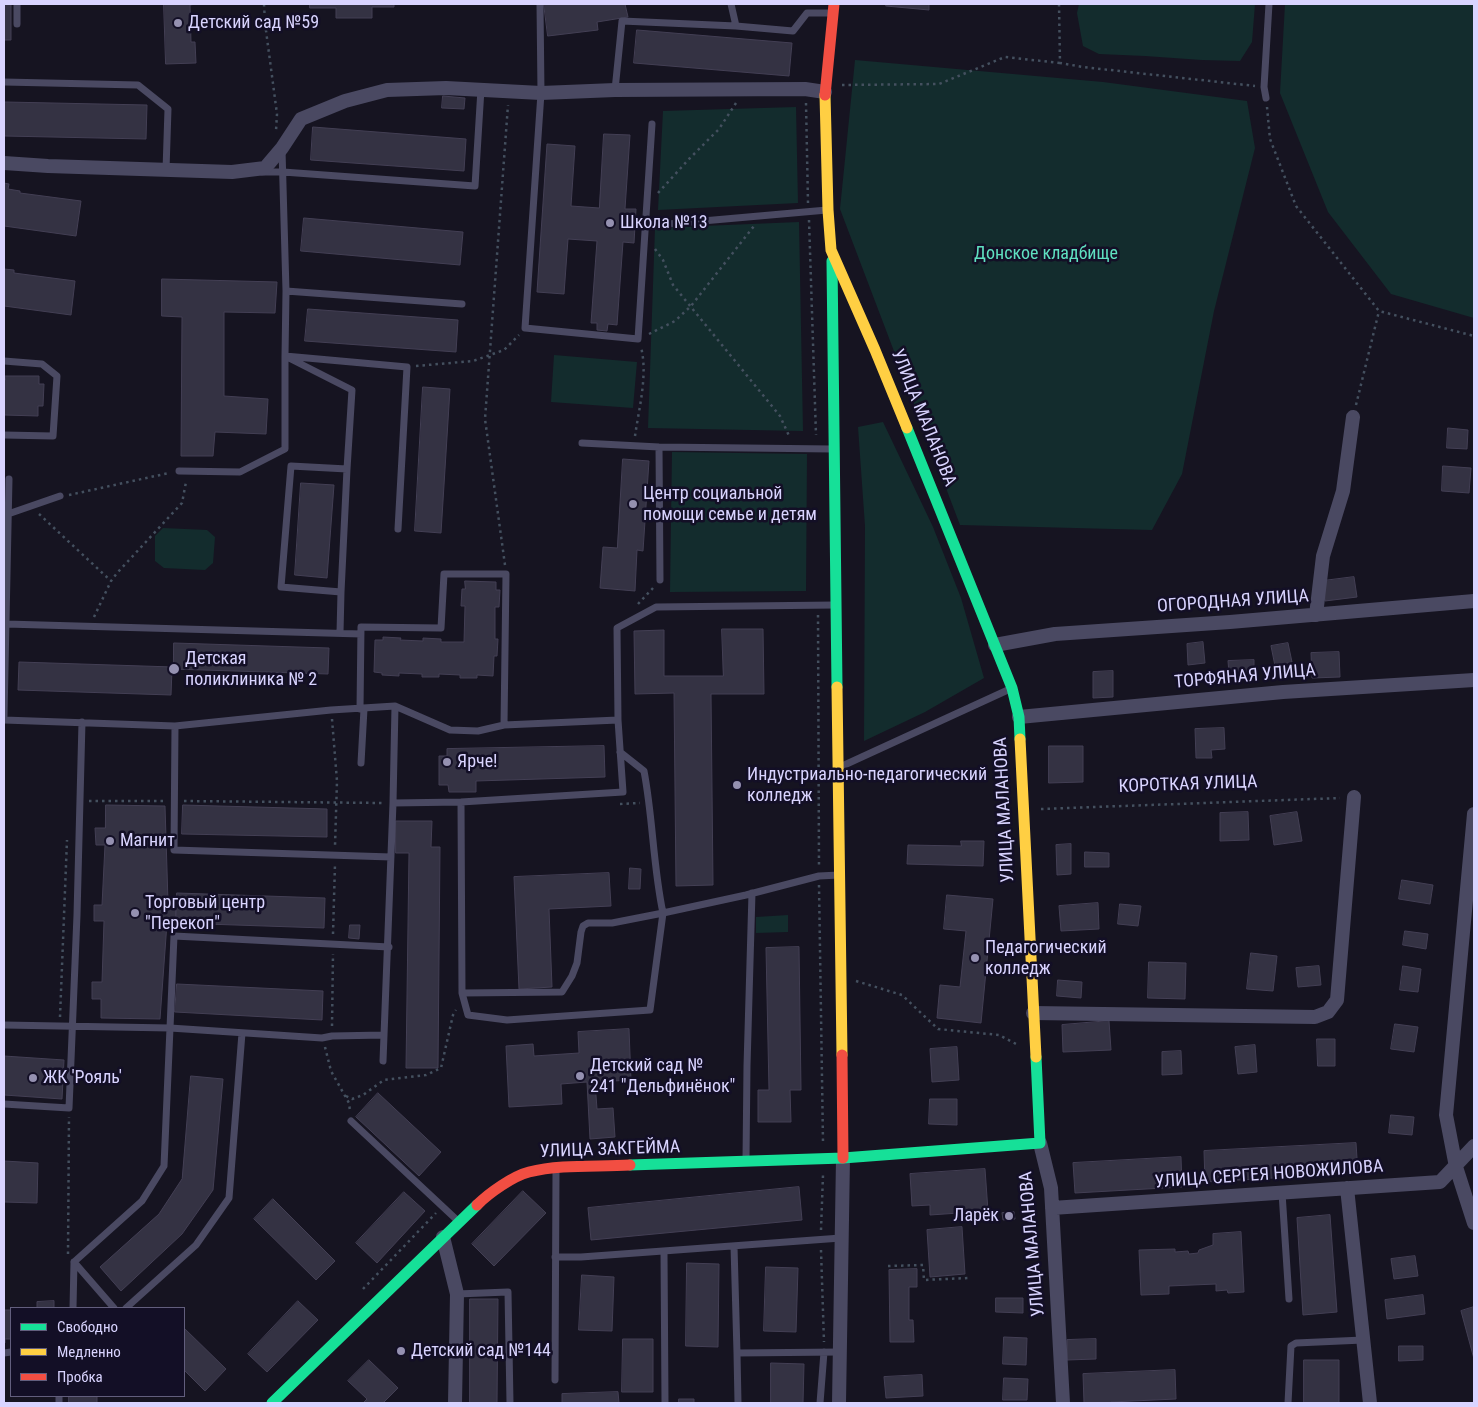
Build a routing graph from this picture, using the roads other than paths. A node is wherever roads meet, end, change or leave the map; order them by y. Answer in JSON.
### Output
{"nodes":[{"id":1,"x":17,"y":4,"type":"edge"},
{"id":2,"x":540,"y":4,"type":"edge"},
{"id":3,"x":731,"y":4,"type":"edge"},
{"id":4,"x":1269,"y":4,"type":"edge"},
{"id":5,"x":833,"y":8,"type":"edge"},
{"id":6,"x":17,"y":24,"type":"dead end"},
{"id":7,"x":736,"y":26,"type":"junction"},
{"id":8,"x":4,"y":82,"type":"edge"},
{"id":9,"x":825,"y":89,"type":"junction"},
{"id":10,"x":481,"y":90,"type":"junction"},
{"id":11,"x":615,"y":90,"type":"junction"},
{"id":12,"x":541,"y":93,"type":"junction"},
{"id":13,"x":1266,"y":98,"type":"road end"},
{"id":14,"x":652,"y":124,"type":"dead end"},
{"id":15,"x":282,"y":148,"type":"junction"},
{"id":16,"x":4,"y":163,"type":"edge"},
{"id":17,"x":166,"y":170,"type":"junction"},
{"id":18,"x":232,"y":172,"type":"junction"},
{"id":19,"x":283,"y":172,"type":"junction"},
{"id":20,"x":828,"y":210,"type":"junction"},
{"id":21,"x":646,"y":226,"type":"junction"},
{"id":22,"x":832,"y":250,"type":"junction"},
{"id":23,"x":286,"y":291,"type":"junction"},
{"id":24,"x":462,"y":304,"type":"dead end"},
{"id":25,"x":285,"y":356,"type":"junction"},
{"id":26,"x":4,"y":361,"type":"edge"},
{"id":27,"x":1353,"y":417,"type":"road end"},
{"id":28,"x":4,"y":435,"type":"edge"},
{"id":29,"x":582,"y":443,"type":"dead end"},
{"id":30,"x":660,"y":447,"type":"junction"},
{"id":31,"x":834,"y":449,"type":"junction"},
{"id":32,"x":347,"y":469,"type":"junction"},
{"id":33,"x":179,"y":471,"type":"road end"},
{"id":34,"x":9,"y":479,"type":"dead end"},
{"id":35,"x":60,"y":496,"type":"road end"},
{"id":36,"x":8,"y":514,"type":"junction"},
{"id":37,"x":398,"y":529,"type":"dead end"},
{"id":38,"x":660,"y":580,"type":"dead end"},
{"id":39,"x":341,"y":592,"type":"junction"},
{"id":40,"x":1474,"y":601,"type":"edge"},
{"id":41,"x":836,"y":605,"type":"junction"},
{"id":42,"x":1316,"y":615,"type":"junction"},
{"id":43,"x":6,"y":624,"type":"junction"},
{"id":44,"x":340,"y":633,"type":"junction"},
{"id":45,"x":361,"y":634,"type":"junction"},
{"id":46,"x":995,"y":645,"type":"junction"},
{"id":47,"x":1474,"y":680,"type":"edge"},
{"id":48,"x":1012,"y":688,"type":"junction"},
{"id":49,"x":395,"y":706,"type":"junction"},
{"id":50,"x":362,"y":709,"type":"junction"},
{"id":51,"x":4,"y":716,"type":"edge"},
{"id":52,"x":1019,"y":718,"type":"junction"},
{"id":53,"x":4,"y":720,"type":"edge"},
{"id":54,"x":618,"y":720,"type":"junction"},
{"id":55,"x":82,"y":722,"type":"junction"},
{"id":56,"x":504,"y":725,"type":"junction"},
{"id":57,"x":175,"y":726,"type":"junction"},
{"id":58,"x":620,"y":752,"type":"junction"},
{"id":59,"x":361,"y":763,"type":"dead end"},
{"id":60,"x":838,"y":768,"type":"junction"},
{"id":61,"x":1354,"y":797,"type":"road end"},
{"id":62,"x":461,"y":802,"type":"junction"},
{"id":63,"x":392,"y":803,"type":"junction"},
{"id":64,"x":1474,"y":814,"type":"edge"},
{"id":65,"x":391,"y":857,"type":"junction"},
{"id":66,"x":839,"y":875,"type":"junction"},
{"id":67,"x":752,"y":893,"type":"junction"},
{"id":68,"x":662,"y":913,"type":"junction"},
{"id":69,"x":388,"y":947,"type":"junction"},
{"id":70,"x":462,"y":996,"type":"junction"},
{"id":71,"x":1033,"y":1013,"type":"junction"},
{"id":72,"x":4,"y":1025,"type":"edge"},
{"id":73,"x":71,"y":1026,"type":"junction"},
{"id":74,"x":170,"y":1028,"type":"junction"},
{"id":75,"x":242,"y":1033,"type":"junction"},
{"id":76,"x":384,"y":1035,"type":"junction"},
{"id":77,"x":383,"y":1061,"type":"dead end"},
{"id":78,"x":4,"y":1104,"type":"edge"},
{"id":79,"x":351,"y":1121,"type":"road end"},
{"id":80,"x":1040,"y":1143,"type":"junction"},
{"id":81,"x":1474,"y":1146,"type":"edge"},
{"id":82,"x":843,"y":1158,"type":"junction"},
{"id":83,"x":746,"y":1162,"type":"junction"},
{"id":84,"x":1456,"y":1167,"type":"junction"},
{"id":85,"x":556,"y":1168,"type":"junction"},
{"id":86,"x":1347,"y":1188,"type":"junction"},
{"id":87,"x":1282,"y":1193,"type":"junction"},
{"id":88,"x":1052,"y":1208,"type":"junction"},
{"id":89,"x":459,"y":1221,"type":"junction"},
{"id":90,"x":1474,"y":1222,"type":"edge"},
{"id":91,"x":443,"y":1237,"type":"junction"},
{"id":92,"x":841,"y":1238,"type":"junction"},
{"id":93,"x":734,"y":1246,"type":"junction"},
{"id":94,"x":664,"y":1251,"type":"junction"},
{"id":95,"x":555,"y":1257,"type":"junction"},
{"id":96,"x":74,"y":1262,"type":"junction"},
{"id":97,"x":457,"y":1294,"type":"junction"},
{"id":98,"x":1289,"y":1298,"type":"dead end"},
{"id":99,"x":73,"y":1307,"type":"edge"},
{"id":100,"x":113,"y":1307,"type":"edge"},
{"id":101,"x":127,"y":1307,"type":"edge"},
{"id":102,"x":1363,"y":1340,"type":"junction"},
{"id":103,"x":824,"y":1352,"type":"junction"},
{"id":104,"x":840,"y":1352,"type":"junction"},
{"id":105,"x":737,"y":1353,"type":"junction"},
{"id":106,"x":555,"y":1380,"type":"dead end"},
{"id":107,"x":272,"y":1403,"type":"edge"},
{"id":108,"x":455,"y":1403,"type":"edge"},
{"id":109,"x":510,"y":1403,"type":"edge"},
{"id":110,"x":665,"y":1403,"type":"edge"},
{"id":111,"x":738,"y":1403,"type":"edge"},
{"id":112,"x":820,"y":1403,"type":"edge"},
{"id":113,"x":839,"y":1403,"type":"edge"},
{"id":114,"x":1063,"y":1403,"type":"edge"},
{"id":115,"x":1288,"y":1403,"type":"edge"},
{"id":116,"x":1370,"y":1403,"type":"edge"}],
"edges":[{"from":1,"to":6,"type":"lane"},
{"from":2,"to":12,"type":"lane"},
{"from":3,"to":7,"type":"lane"},
{"from":4,"to":13,"type":"lane"},
{"from":5,"to":7,"type":"lane"},
{"from":5,"to":9,"type":"street","name":"УЛИЦА МАЛАНОВА"},
{"from":7,"to":11,"type":"lane"},
{"from":8,"to":17,"type":"lane"},
{"from":9,"to":11,"type":"street"},
{"from":9,"to":20,"type":"street","name":"УЛИЦА МАЛАНОВА"},
{"from":10,"to":12,"type":"street"},
{"from":10,"to":15,"type":"street"},
{"from":10,"to":19,"type":"lane"},
{"from":11,"to":12,"type":"street"},
{"from":12,"to":21,"type":"lane"},
{"from":14,"to":21,"type":"lane"},
{"from":15,"to":18,"type":"street"},
{"from":15,"to":19,"type":"lane"},
{"from":16,"to":17,"type":"street"},
{"from":17,"to":18,"type":"street"},
{"from":18,"to":19,"type":"lane"},
{"from":19,"to":23,"type":"lane"},
{"from":20,"to":21,"type":"lane"},
{"from":20,"to":22,"type":"street","name":"УЛИЦА МАЛАНОВА"},
{"from":22,"to":31,"type":"street","name":"УЛИЦА МАЛАНОВА"},
{"from":22,"to":46,"type":"street","name":"УЛИЦА МАЛАНОВА"},
{"from":23,"to":24,"type":"lane"},
{"from":23,"to":25,"type":"lane"},
{"from":25,"to":32,"type":"lane"},
{"from":25,"to":33,"type":"lane"},
{"from":25,"to":37,"type":"lane"},
{"from":26,"to":28,"type":"lane"},
{"from":27,"to":42,"type":"street"},
{"from":29,"to":30,"type":"lane"},
{"from":30,"to":31,"type":"lane"},
{"from":30,"to":38,"type":"lane"},
{"from":31,"to":41,"type":"street","name":"УЛИЦА МАЛАНОВА"},
{"from":32,"to":39,"type":"lane"},
{"from":32,"to":39,"type":"lane"},
{"from":34,"to":36,"type":"lane"},
{"from":35,"to":36,"type":"lane"},
{"from":36,"to":43,"type":"lane"},
{"from":39,"to":44,"type":"lane"},
{"from":40,"to":42,"type":"street","name":"ОГОРОДНАЯ УЛИЦА"},
{"from":41,"to":54,"type":"lane"},
{"from":41,"to":60,"type":"street","name":"УЛИЦА МАЛАНОВА"},
{"from":42,"to":46,"type":"street","name":"ОГОРОДНАЯ УЛИЦА"},
{"from":43,"to":44,"type":"lane"},
{"from":43,"to":51,"type":"lane"},
{"from":44,"to":45,"type":"lane"},
{"from":45,"to":50,"type":"lane"},
{"from":45,"to":56,"type":"lane"},
{"from":46,"to":48,"type":"street","name":"УЛИЦА МАЛАНОВА"},
{"from":47,"to":52,"type":"street","name":"ТОРФЯНАЯ УЛИЦА"},
{"from":48,"to":52,"type":"street","name":"УЛИЦА МАЛАНОВА"},
{"from":48,"to":60,"type":"lane"},
{"from":49,"to":50,"type":"lane"},
{"from":49,"to":56,"type":"lane"},
{"from":49,"to":63,"type":"lane"},
{"from":50,"to":57,"type":"lane"},
{"from":50,"to":59,"type":"lane"},
{"from":52,"to":71,"type":"street","name":"УЛИЦА МАЛАНОВА"},
{"from":53,"to":55,"type":"lane"},
{"from":54,"to":56,"type":"lane"},
{"from":54,"to":58,"type":"lane"},
{"from":55,"to":57,"type":"lane"},
{"from":55,"to":73,"type":"lane"},
{"from":57,"to":65,"type":"lane"},
{"from":58,"to":62,"type":"lane"},
{"from":58,"to":68,"type":"lane"},
{"from":60,"to":66,"type":"street","name":"УЛИЦА МАЛАНОВА"},
{"from":61,"to":71,"type":"street"},
{"from":62,"to":63,"type":"lane"},
{"from":62,"to":70,"type":"lane"},
{"from":63,"to":65,"type":"lane"},
{"from":64,"to":84,"type":"street"},
{"from":65,"to":69,"type":"lane"},
{"from":66,"to":67,"type":"lane"},
{"from":66,"to":82,"type":"street","name":"УЛИЦА МАЛАНОВА"},
{"from":67,"to":68,"type":"lane"},
{"from":67,"to":83,"type":"lane"},
{"from":68,"to":70,"type":"lane"},
{"from":68,"to":70,"type":"lane"},
{"from":69,"to":74,"type":"lane"},
{"from":69,"to":76,"type":"lane"},
{"from":71,"to":80,"type":"street","name":"УЛИЦА МАЛАНОВА"},
{"from":72,"to":73,"type":"lane"},
{"from":73,"to":74,"type":"lane"},
{"from":73,"to":78,"type":"lane"},
{"from":74,"to":75,"type":"lane"},
{"from":74,"to":96,"type":"lane"},
{"from":75,"to":76,"type":"lane"},
{"from":75,"to":101,"type":"lane"},
{"from":76,"to":77,"type":"lane"},
{"from":79,"to":89,"type":"lane"},
{"from":80,"to":82,"type":"street","name":"УЛИЦА ЗАКГЕЙМА"},
{"from":80,"to":88,"type":"street","name":"УЛИЦА МАЛАНОВА"},
{"from":81,"to":84,"type":"street","name":"УЛИЦА СЕРГЕЯ НОВОЖИЛОВА"},
{"from":82,"to":83,"type":"street","name":"УЛИЦА ЗАКГЕЙМА"},
{"from":82,"to":92,"type":"street"},
{"from":83,"to":85,"type":"street","name":"УЛИЦА ЗАКГЕЙМА"},
{"from":84,"to":86,"type":"street","name":"УЛИЦА СЕРГЕЯ НОВОЖИЛОВА"},
{"from":84,"to":90,"type":"street"},
{"from":85,"to":89,"type":"street","name":"УЛИЦА ЗАКГЕЙМА"},
{"from":85,"to":95,"type":"lane"},
{"from":86,"to":87,"type":"street","name":"УЛИЦА СЕРГЕЯ НОВОЖИЛОВА"},
{"from":86,"to":102,"type":"street"},
{"from":87,"to":88,"type":"street","name":"УЛИЦА СЕРГЕЯ НОВОЖИЛОВА"},
{"from":87,"to":98,"type":"lane"},
{"from":88,"to":114,"type":"street","name":"УЛИЦА МАЛАНОВА"},
{"from":89,"to":91,"type":"street","name":"УЛИЦА ЗАКГЕЙМА"},
{"from":91,"to":97,"type":"street"},
{"from":91,"to":107,"type":"street","name":"УЛИЦА ЗАКГЕЙМА"},
{"from":92,"to":93,"type":"lane"},
{"from":92,"to":104,"type":"street"},
{"from":93,"to":94,"type":"lane"},
{"from":93,"to":105,"type":"lane"},
{"from":94,"to":95,"type":"lane"},
{"from":94,"to":110,"type":"lane"},
{"from":95,"to":106,"type":"lane"},
{"from":96,"to":99,"type":"lane"},
{"from":96,"to":100,"type":"lane"},
{"from":97,"to":108,"type":"street"},
{"from":97,"to":109,"type":"lane"},
{"from":102,"to":115,"type":"lane"},
{"from":102,"to":116,"type":"street"},
{"from":103,"to":104,"type":"lane"},
{"from":103,"to":105,"type":"lane"},
{"from":103,"to":112,"type":"lane"},
{"from":104,"to":113,"type":"street"},
{"from":105,"to":111,"type":"lane"}]}
